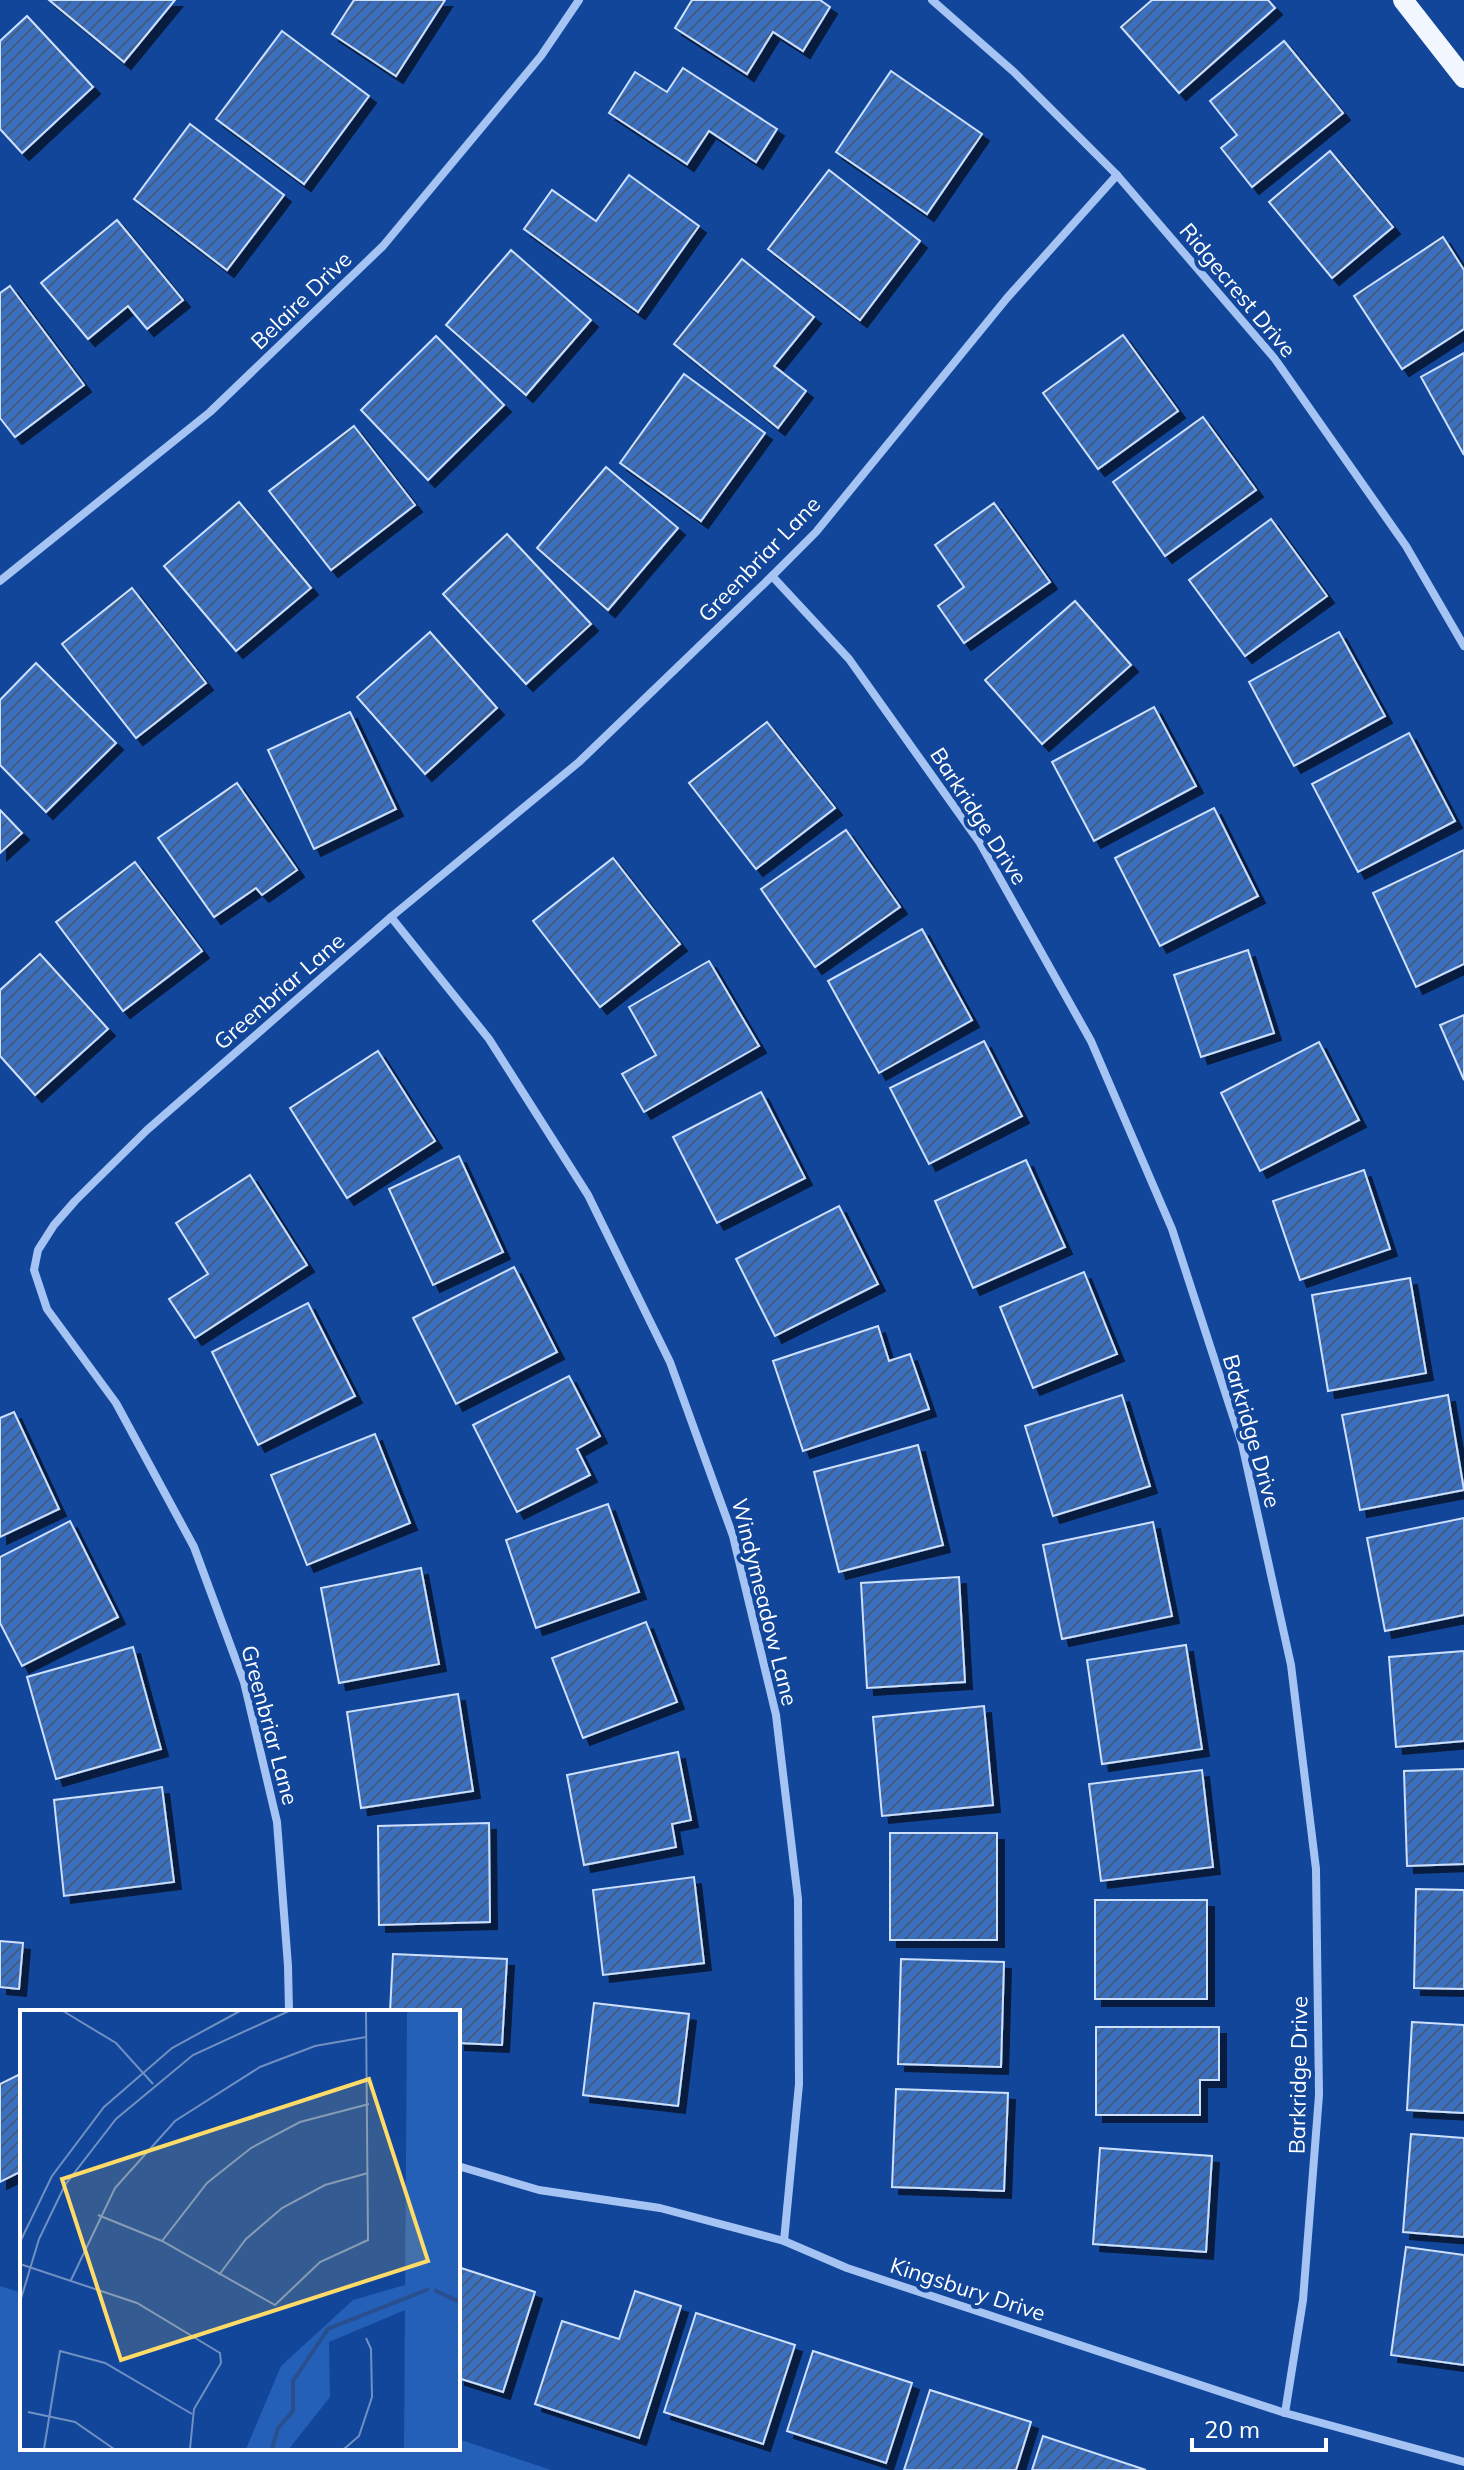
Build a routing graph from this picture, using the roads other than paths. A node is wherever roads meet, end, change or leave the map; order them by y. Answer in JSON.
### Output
{"nodes":[{"id":1,"x":579,"y":0,"type":"edge"},
{"id":2,"x":932,"y":0,"type":"edge"},
{"id":3,"x":1410,"y":2,"type":"edge"},
{"id":4,"x":1464,"y":78,"type":"edge"},
{"id":5,"x":1117,"y":175,"type":"junction"},
{"id":6,"x":772,"y":576,"type":"junction"},
{"id":7,"x":0,"y":581,"type":"edge"},
{"id":8,"x":1464,"y":646,"type":"edge"},
{"id":9,"x":391,"y":917,"type":"junction"},
{"id":10,"x":289,"y":2010,"type":"edge"},
{"id":11,"x":460,"y":2167,"type":"edge"},
{"id":12,"x":784,"y":2241,"type":"junction"},
{"id":13,"x":1285,"y":2413,"type":"junction"},
{"id":14,"x":1464,"y":2462,"type":"edge"}],
"edges":[{"from":1,"to":7,"type":"street","name":"Belaire Drive"},
{"from":2,"to":5,"type":"street","name":"Ridgecrest Drive"},
{"from":3,"to":4,"type":"main road"},
{"from":5,"to":6,"type":"street","name":"Greenbriar Lane"},
{"from":5,"to":8,"type":"street","name":"Ridgecrest Drive"},
{"from":6,"to":9,"type":"street","name":"Greenbriar Lane"},
{"from":6,"to":13,"type":"street","name":"Barkridge Drive"},
{"from":9,"to":10,"type":"street","name":"Greenbriar Lane"},
{"from":9,"to":12,"type":"street","name":"Windymeadow Lane"},
{"from":11,"to":12,"type":"street","name":"Kingsbury Drive"},
{"from":12,"to":13,"type":"street","name":"Kingsbury Drive"},
{"from":13,"to":14,"type":"street","name":"Kingsbury Drive"}]}
